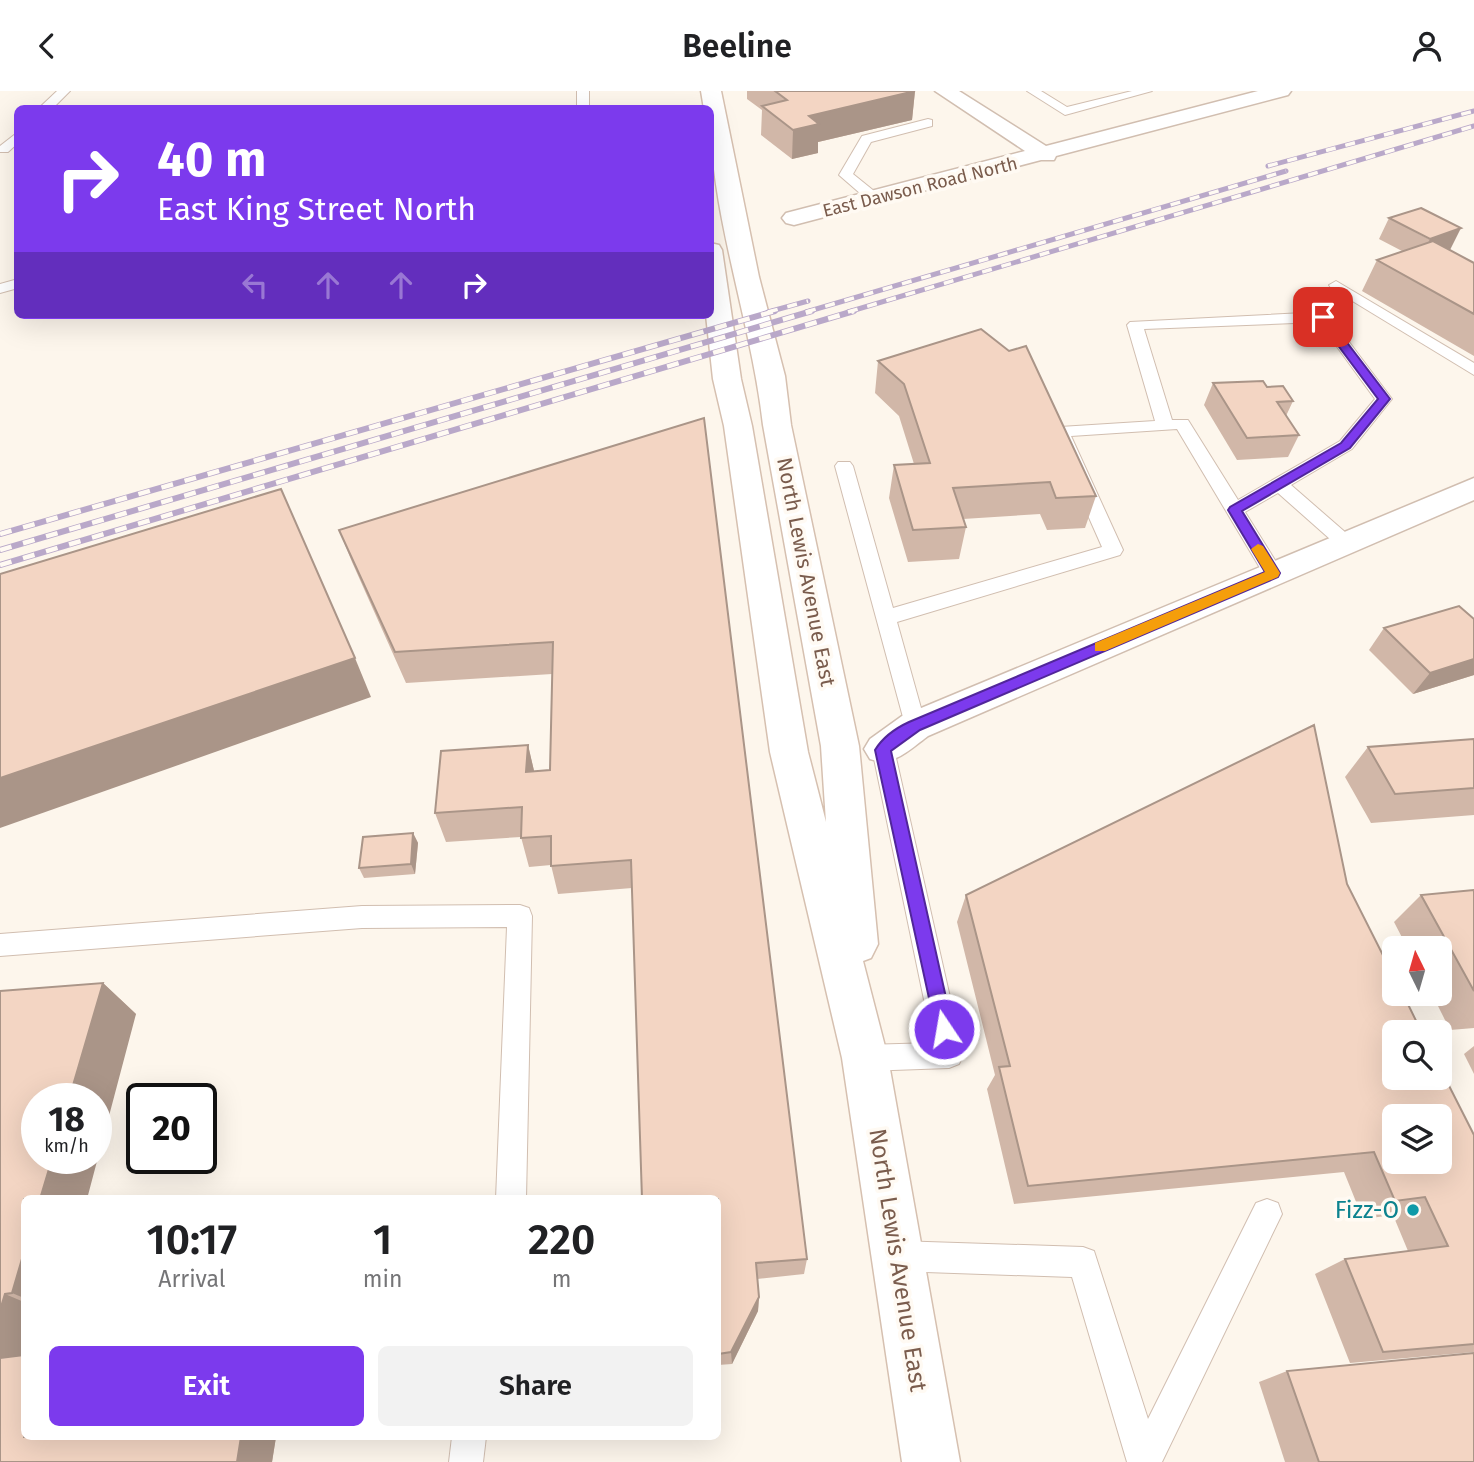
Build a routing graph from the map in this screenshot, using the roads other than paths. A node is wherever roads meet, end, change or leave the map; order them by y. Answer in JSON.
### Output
{"nodes":[{"id":1,"x":64,"y":91,"type":"edge"},
{"id":2,"x":944,"y":91,"type":"edge"},
{"id":3,"x":1033,"y":91,"type":"edge"},
{"id":4,"x":1146,"y":91,"type":"edge"},
{"id":5,"x":1281,"y":91,"type":"edge"},
{"id":6,"x":48,"y":105,"type":"edge"},
{"id":7,"x":714,"y":111,"type":"edge"},
{"id":8,"x":928,"y":123,"type":"dead end"},
{"id":9,"x":1046,"y":155,"type":"junction"},
{"id":10,"x":874,"y":198,"type":"junction"},
{"id":11,"x":794,"y":218,"type":"dead end"},
{"id":12,"x":714,"y":280,"type":"edge"},
{"id":13,"x":1336,"y":285,"type":"dead end"},
{"id":14,"x":1474,"y":370,"type":"edge"},
{"id":15,"x":1165,"y":425,"type":"junction"},
{"id":16,"x":844,"y":466,"type":"dead end"},
{"id":17,"x":1279,"y":484,"type":"junction"},
{"id":18,"x":1474,"y":488,"type":"edge"},
{"id":19,"x":1234,"y":510,"type":"junction"},
{"id":20,"x":1346,"y":543,"type":"junction"},
{"id":21,"x":1273,"y":573,"type":"junction"},
{"id":22,"x":885,"y":618,"type":"junction"},
{"id":23,"x":915,"y":726,"type":"junction"},
{"id":24,"x":883,"y":750,"type":"joint"},
{"id":25,"x":0,"y":945,"type":"edge"},
{"id":26,"x":865,"y":1058,"type":"junction"},
{"id":27,"x":511,"y":1195,"type":"edge"},
{"id":28,"x":1267,"y":1214,"type":"dead end"},
{"id":29,"x":897,"y":1256,"type":"junction"},
{"id":30,"x":469,"y":1440,"type":"edge"},
{"id":31,"x":466,"y":1462,"type":"edge"},
{"id":32,"x":931,"y":1462,"type":"edge"},
{"id":33,"x":1144,"y":1462,"type":"edge"}],
"edges":[{"from":1,"to":6,"type":"lane"},
{"from":2,"to":9,"type":"main road","name":"East Dawson Road North"},
{"from":3,"to":4,"type":"lane"},
{"from":5,"to":9,"type":"main road","name":"East Dawson Road North"},
{"from":7,"to":26,"type":"main road","name":"North Lewis Avenue East"},
{"from":8,"to":10,"type":"lane"},
{"from":9,"to":10,"type":"main road","name":"East Dawson Road North"},
{"from":10,"to":11,"type":"main road","name":"East Dawson Road North"},
{"from":12,"to":26,"type":"main road","name":"North Lewis Avenue East"},
{"from":13,"to":14,"type":"lane"},
{"from":15,"to":17,"type":"lane"},
{"from":15,"to":19,"type":"lane"},
{"from":15,"to":22,"type":"lane"},
{"from":16,"to":22,"type":"lane"},
{"from":17,"to":19,"type":"lane"},
{"from":17,"to":20,"type":"lane"},
{"from":18,"to":20,"type":"main road"},
{"from":19,"to":21,"type":"lane"},
{"from":20,"to":21,"type":"main road"},
{"from":21,"to":23,"type":"main road"},
{"from":22,"to":23,"type":"lane"},
{"from":23,"to":24,"type":"main road"},
{"from":24,"to":26,"type":"lane"},
{"from":25,"to":27,"type":"lane"},
{"from":26,"to":29,"type":"main road","name":"North Lewis Avenue East"},
{"from":28,"to":33,"type":"lane"},
{"from":29,"to":32,"type":"main road","name":"North Lewis Avenue East"},
{"from":29,"to":33,"type":"lane"},
{"from":30,"to":31,"type":"lane"}]}
